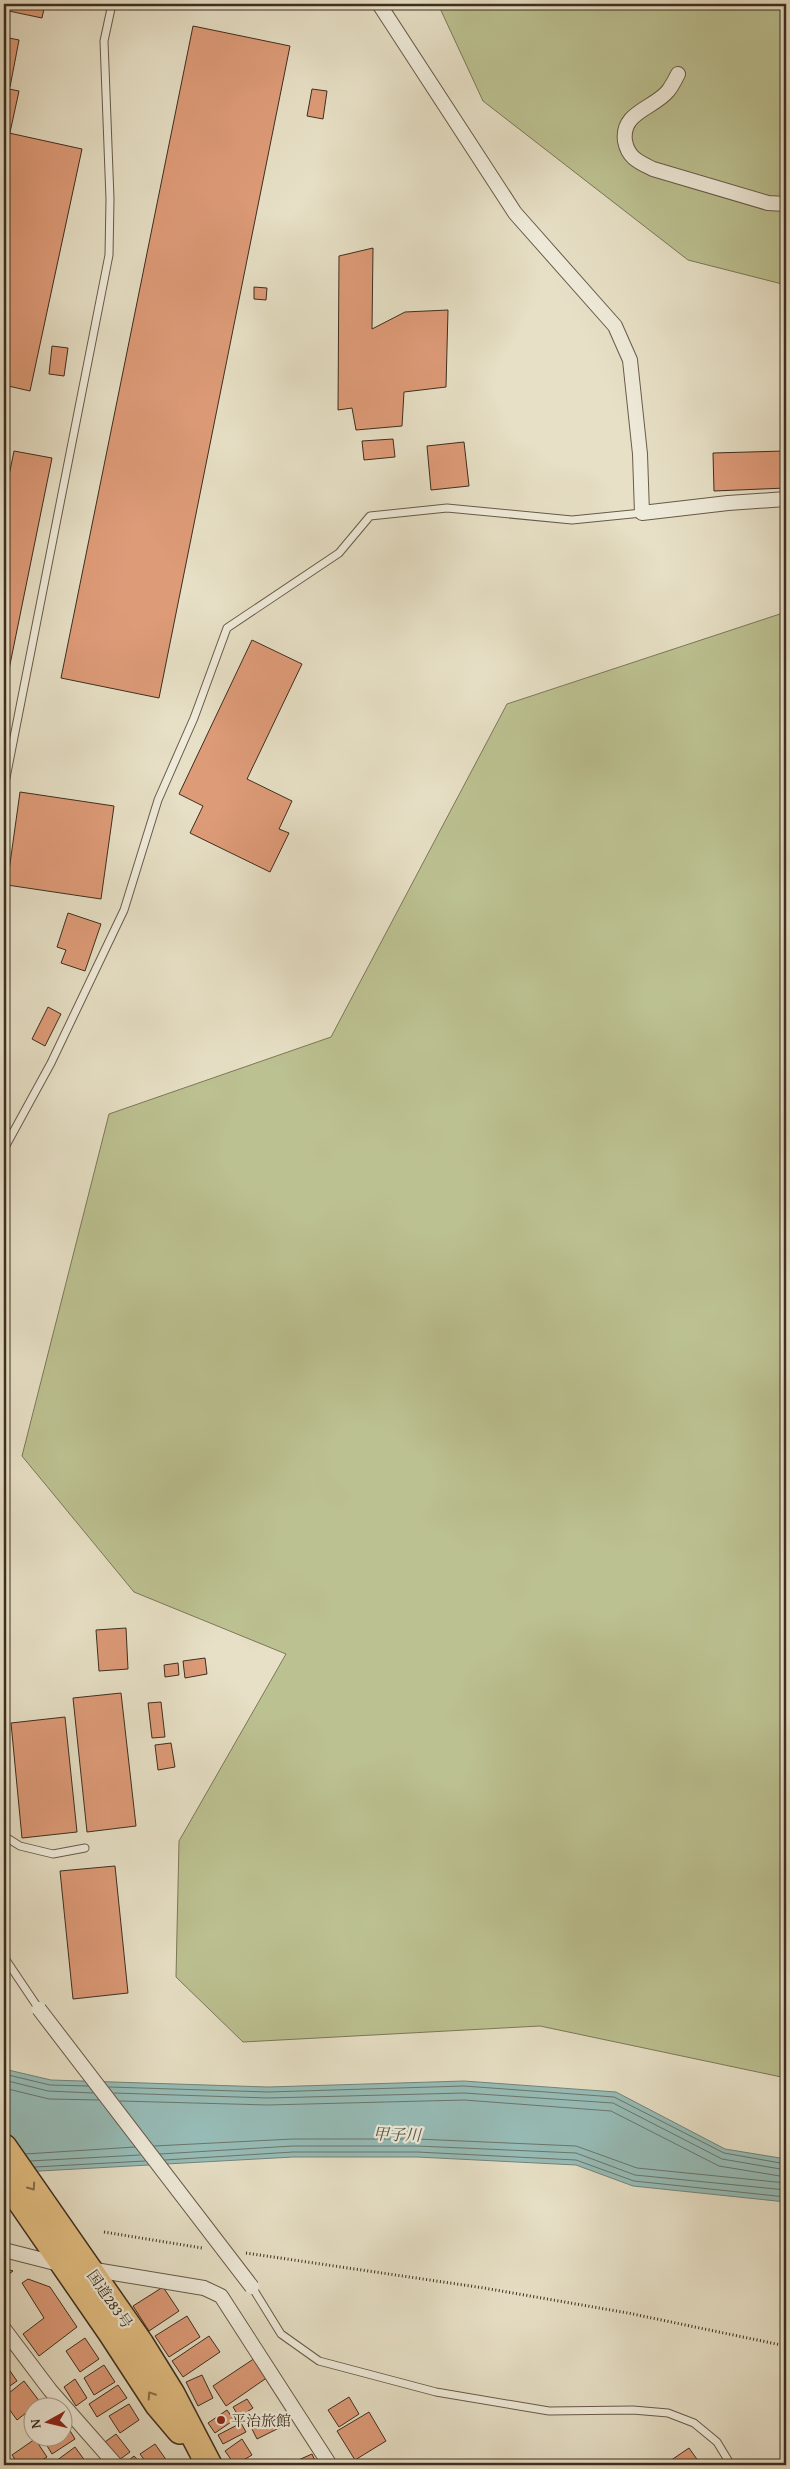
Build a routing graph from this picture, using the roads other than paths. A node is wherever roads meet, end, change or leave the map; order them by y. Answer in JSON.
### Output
{"nodes":[{"id":1,"x":112,"y":4,"type":"edge"},
{"id":2,"x":379,"y":4,"type":"edge"},
{"id":3,"x":678,"y":74,"type":"dead end"},
{"id":4,"x":786,"y":204,"type":"edge"},
{"id":5,"x":786,"y":499,"type":"edge"},
{"id":6,"x":642,"y":513,"type":"junction"},
{"id":7,"x":4,"y":788,"type":"edge"},
{"id":8,"x":4,"y":1149,"type":"edge"},
{"id":9,"x":4,"y":1836,"type":"edge"},
{"id":10,"x":85,"y":1848,"type":"dead end"},
{"id":11,"x":4,"y":1957,"type":"edge"},
{"id":12,"x":39,"y":2009,"type":"joint"},
{"id":13,"x":4,"y":2146,"type":"edge"},
{"id":14,"x":4,"y":2178,"type":"edge"},
{"id":15,"x":4,"y":2250,"type":"edge"},
{"id":16,"x":70,"y":2259,"type":"junction"},
{"id":17,"x":252,"y":2288,"type":"joint"},
{"id":18,"x":4,"y":2329,"type":"edge"},
{"id":19,"x":203,"y":2463,"type":"edge"},
{"id":20,"x":116,"y":2465,"type":"edge"},
{"id":21,"x":330,"y":2465,"type":"edge"},
{"id":22,"x":731,"y":2465,"type":"edge"}],
"edges":[{"from":1,"to":7,"type":"lane"},
{"from":2,"to":6,"type":"street"},
{"from":3,"to":4,"type":"street"},
{"from":5,"to":6,"type":"street"},
{"from":6,"to":8,"type":"lane"},
{"from":9,"to":10,"type":"lane"},
{"from":11,"to":12,"type":"lane"},
{"from":12,"to":17,"type":"street","bridge":true},
{"from":13,"to":16,"type":"highway","name":"国道283号","one_way":true},
{"from":14,"to":16,"type":"highway","name":"国道283号"},
{"from":15,"to":16,"type":"street"},
{"from":16,"to":19,"type":"highway","name":"国道283号"},
{"from":16,"to":21,"type":"street"},
{"from":17,"to":22,"type":"lane"},
{"from":18,"to":20,"type":"street"}]}
